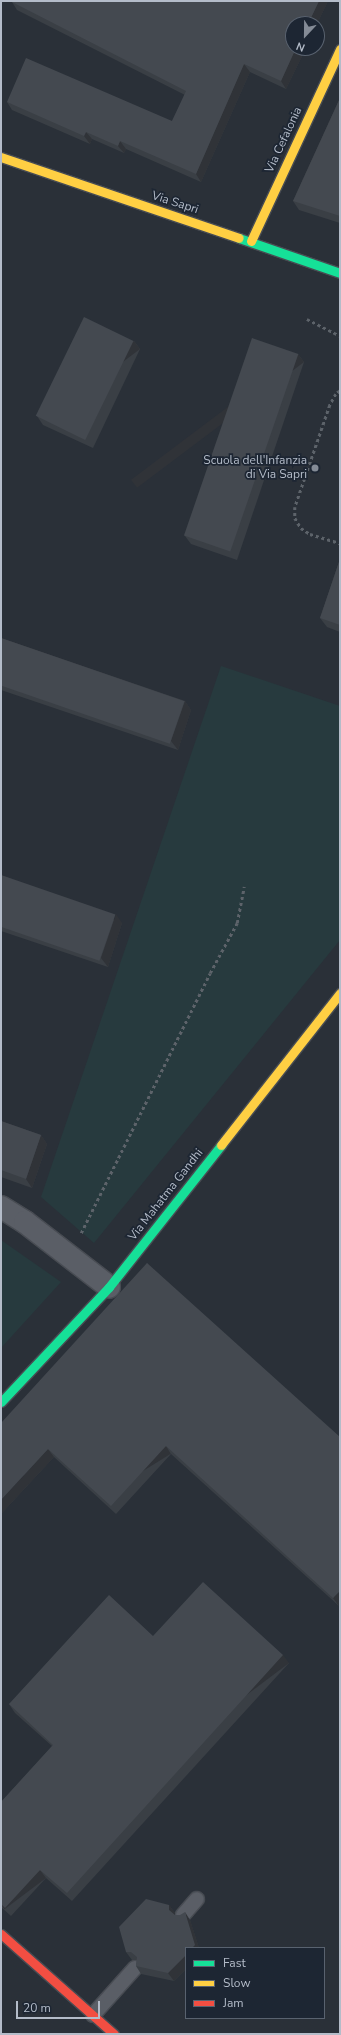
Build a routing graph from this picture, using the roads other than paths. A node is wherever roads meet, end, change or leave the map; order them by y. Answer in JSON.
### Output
{"nodes":[{"id":1,"x":340,"y":49,"type":"edge"},
{"id":2,"x":1,"y":157,"type":"edge"},
{"id":3,"x":251,"y":241,"type":"junction"},
{"id":4,"x":340,"y":273,"type":"edge"},
{"id":5,"x":340,"y":993,"type":"edge"},
{"id":6,"x":1,"y":1207,"type":"edge"},
{"id":7,"x":109,"y":1287,"type":"junction"},
{"id":8,"x":1,"y":1402,"type":"edge"},
{"id":9,"x":197,"y":1899,"type":"dead end"},
{"id":10,"x":183,"y":1915,"type":"edge"},
{"id":11,"x":1,"y":1934,"type":"edge"},
{"id":12,"x":135,"y":1968,"type":"edge"},
{"id":13,"x":93,"y":2015,"type":"junction"},
{"id":14,"x":114,"y":2034,"type":"edge"}],
"edges":[{"from":1,"to":3,"type":"street","name":"Via Cefalonia"},
{"from":2,"to":3,"type":"street","name":"Via Sapri"},
{"from":3,"to":4,"type":"street","name":"Via Sapri"},
{"from":5,"to":7,"type":"street","name":"Via Mahatma Gandhi"},
{"from":6,"to":7,"type":"street"},
{"from":7,"to":8,"type":"street","name":"Via Mahatma Gandhi"},
{"from":9,"to":10,"type":"lane"},
{"from":11,"to":13,"type":"street"},
{"from":12,"to":13,"type":"lane"},
{"from":13,"to":14,"type":"street"}]}
